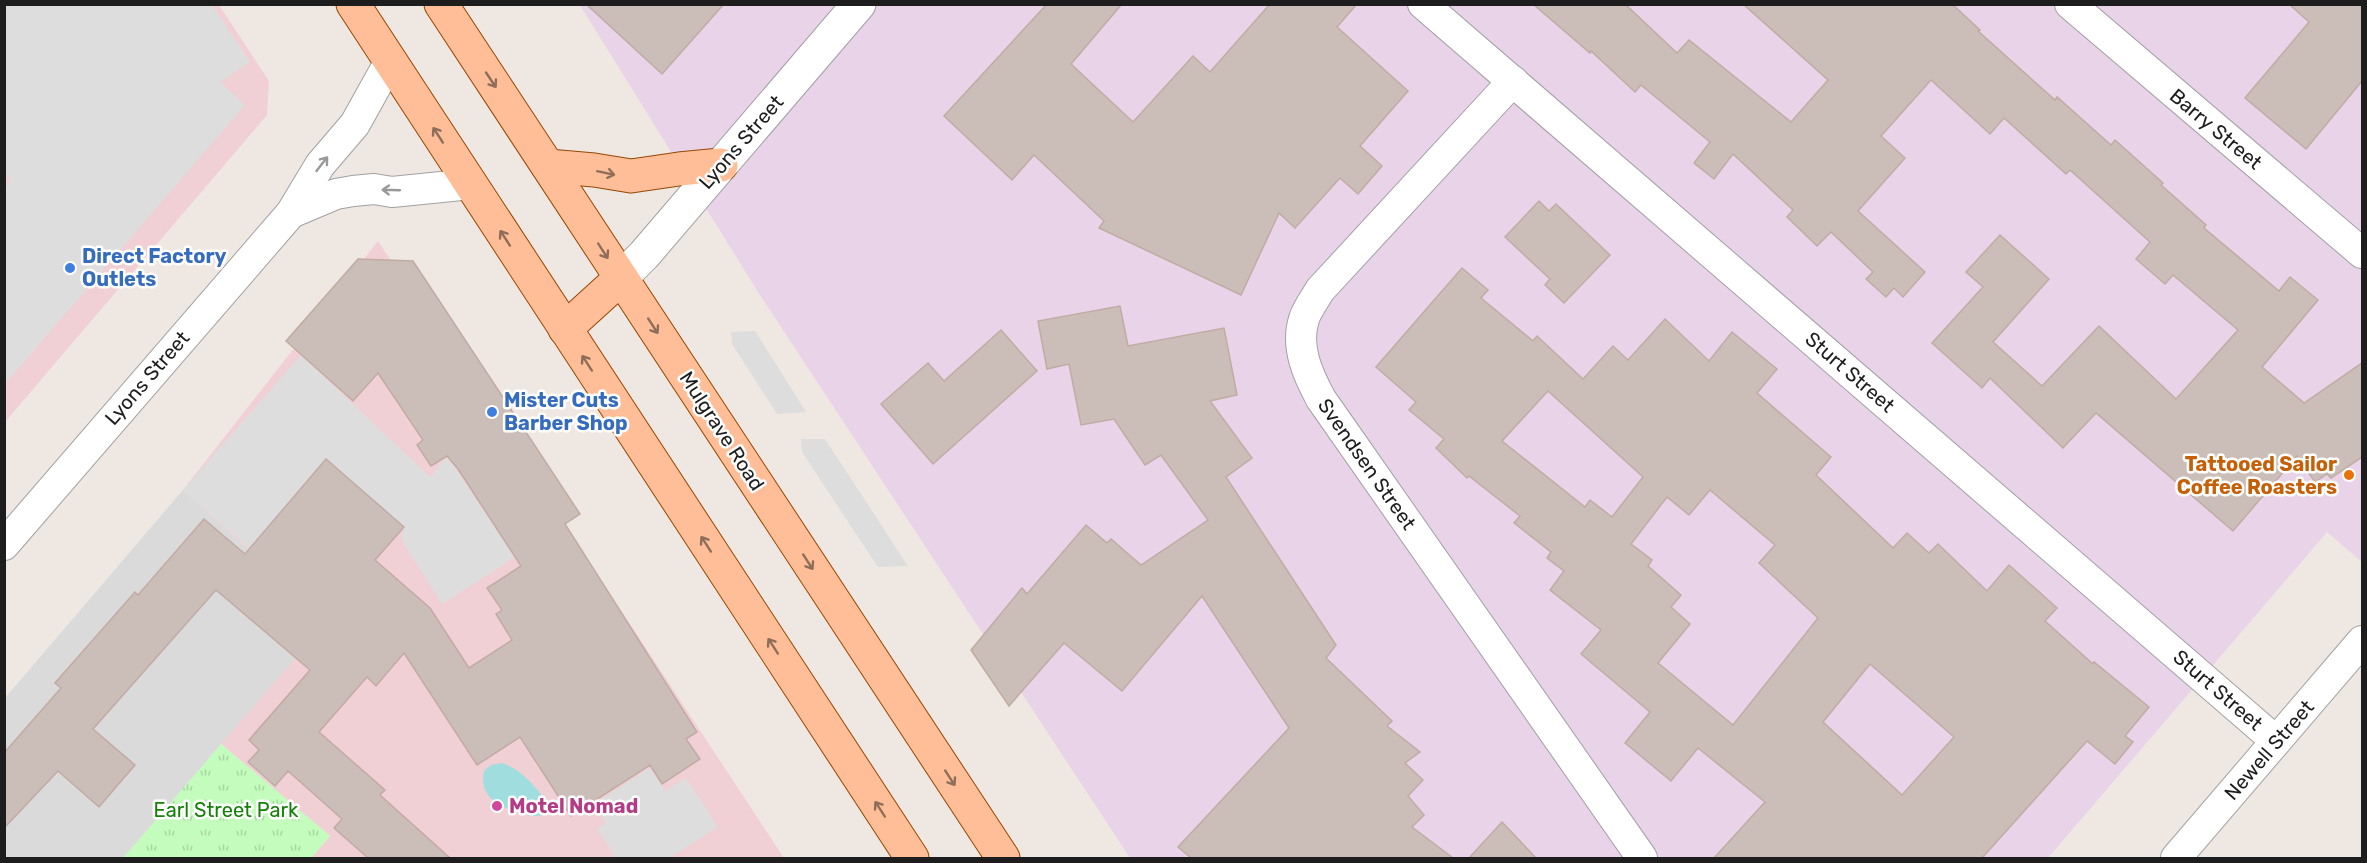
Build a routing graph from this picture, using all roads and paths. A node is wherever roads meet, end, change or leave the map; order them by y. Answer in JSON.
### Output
{"nodes":[{"id":1,"x":353,"y":4,"type":"edge"},
{"id":2,"x":441,"y":4,"type":"edge"},
{"id":3,"x":859,"y":4,"type":"edge"},
{"id":4,"x":1423,"y":4,"type":"edge"},
{"id":5,"x":2070,"y":4,"type":"edge"},
{"id":6,"x":390,"y":61,"type":"junction"},
{"id":7,"x":1513,"y":81,"type":"junction"},
{"id":8,"x":721,"y":165,"type":"junction"},
{"id":9,"x":548,"y":166,"type":"junction"},
{"id":10,"x":471,"y":184,"type":"junction"},
{"id":11,"x":291,"y":213,"type":"junction"},
{"id":12,"x":2362,"y":253,"type":"edge"},
{"id":13,"x":621,"y":278,"type":"junction"},
{"id":14,"x":565,"y":329,"type":"junction"},
{"id":15,"x":4,"y":544,"type":"edge"},
{"id":16,"x":2362,"y":641,"type":"edge"},
{"id":17,"x":2276,"y":741,"type":"junction"},
{"id":18,"x":912,"y":858,"type":"edge"},
{"id":19,"x":1003,"y":858,"type":"edge"},
{"id":20,"x":1642,"y":858,"type":"edge"},
{"id":21,"x":2176,"y":858,"type":"edge"}],
"edges":[{"from":1,"to":6,"type":"main road"},
{"from":2,"to":9,"type":"main road","name":"Mulgrave Road","one_way":true},
{"from":3,"to":8,"type":"street","name":"Lyons Street"},
{"from":4,"to":7,"type":"street","name":"Sturt Street"},
{"from":5,"to":12,"type":"street","name":"Barry Street"},
{"from":10,"to":6,"type":"main road","one_way":true},
{"from":11,"to":6,"type":"street","name":"Lyons Street","one_way":true},
{"from":7,"to":17,"type":"street","name":"Sturt Street"},
{"from":7,"to":20,"type":"street","name":"Svendsen Street"},
{"from":9,"to":8,"type":"main road","one_way":true},
{"from":8,"to":13,"type":"street","name":"Lyons Street"},
{"from":9,"to":13,"type":"main road","name":"Mulgrave Road","one_way":true},
{"from":10,"to":11,"type":"street","name":"Lyons Street","one_way":true},
{"from":14,"to":10,"type":"main road","one_way":true},
{"from":11,"to":15,"type":"street","name":"Lyons Street"},
{"from":13,"to":14,"type":"main road"},
{"from":13,"to":19,"type":"main road","name":"Mulgrave Road","one_way":true},
{"from":18,"to":14,"type":"main road","one_way":true},
{"from":16,"to":17,"type":"street","name":"Newell Street"},
{"from":17,"to":21,"type":"street","name":"Newell Street"}]}
